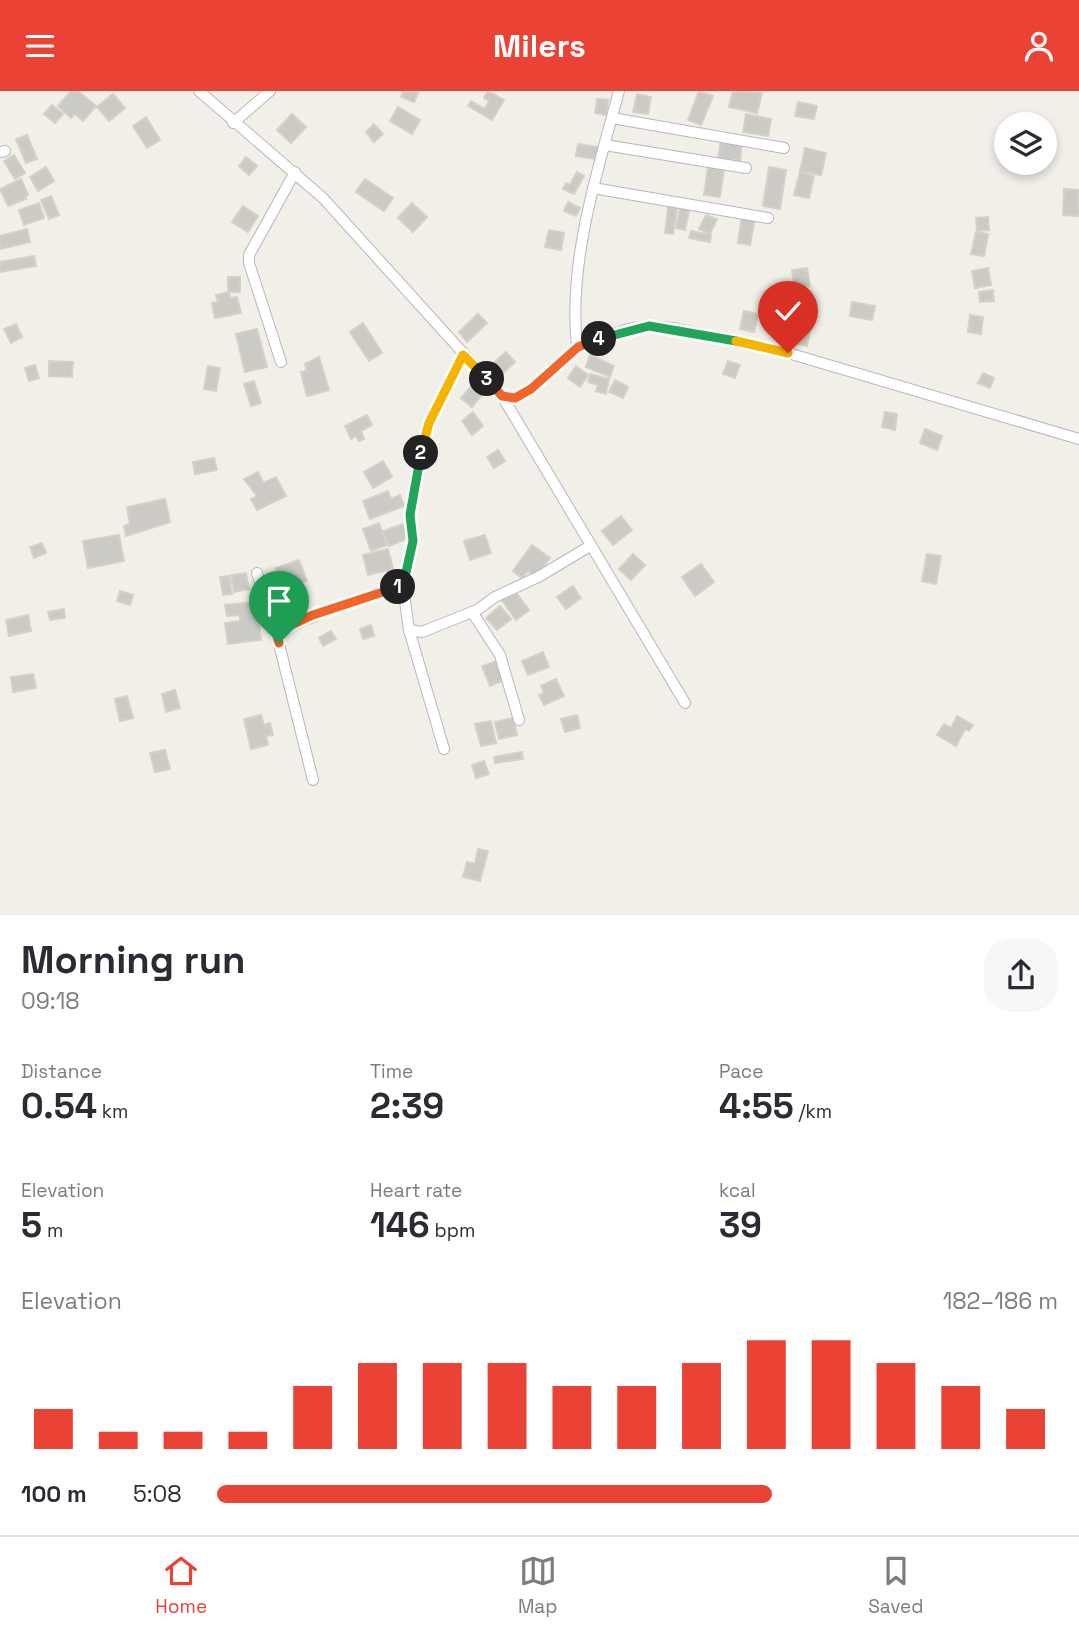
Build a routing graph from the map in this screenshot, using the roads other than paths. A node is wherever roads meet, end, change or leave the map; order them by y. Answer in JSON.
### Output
{"nodes":[{"id":1,"x":199,"y":91,"type":"edge"},
{"id":2,"x":270,"y":91,"type":"edge"},
{"id":3,"x":619,"y":91,"type":"edge"},
{"id":4,"x":612,"y":118,"type":"junction"},
{"id":5,"x":233,"y":123,"type":"junction"},
{"id":6,"x":605,"y":145,"type":"junction"},
{"id":7,"x":784,"y":148,"type":"dead end"},
{"id":8,"x":746,"y":168,"type":"dead end"},
{"id":9,"x":295,"y":172,"type":"junction"},
{"id":10,"x":593,"y":188,"type":"junction"},
{"id":11,"x":768,"y":218,"type":"dead end"},
{"id":12,"x":578,"y":347,"type":"junction"},
{"id":13,"x":463,"y":355,"type":"junction"},
{"id":14,"x":281,"y":362,"type":"dead end"},
{"id":15,"x":502,"y":396,"type":"junction"},
{"id":16,"x":1079,"y":439,"type":"edge"},
{"id":17,"x":590,"y":546,"type":"junction"},
{"id":18,"x":257,"y":573,"type":"dead end"},
{"id":19,"x":403,"y":586,"type":"junction"},
{"id":20,"x":472,"y":613,"type":"junction"},
{"id":21,"x":409,"y":630,"type":"junction"},
{"id":22,"x":276,"y":632,"type":"junction"},
{"id":23,"x":685,"y":703,"type":"dead end"},
{"id":24,"x":519,"y":720,"type":"dead end"},
{"id":25,"x":444,"y":749,"type":"dead end"},
{"id":26,"x":313,"y":780,"type":"dead end"}],
"edges":[{"from":1,"to":5,"type":"street"},
{"from":2,"to":5,"type":"street"},
{"from":3,"to":4,"type":"street"},
{"from":4,"to":6,"type":"street"},
{"from":4,"to":7,"type":"street"},
{"from":5,"to":9,"type":"street"},
{"from":6,"to":8,"type":"street"},
{"from":6,"to":10,"type":"street"},
{"from":9,"to":13,"type":"street"},
{"from":9,"to":14,"type":"street"},
{"from":10,"to":11,"type":"street"},
{"from":10,"to":12,"type":"street"},
{"from":12,"to":15,"type":"street"},
{"from":12,"to":16,"type":"street"},
{"from":13,"to":15,"type":"street"},
{"from":13,"to":19,"type":"street"},
{"from":15,"to":17,"type":"street"},
{"from":17,"to":20,"type":"street"},
{"from":17,"to":23,"type":"street"},
{"from":18,"to":22,"type":"street"},
{"from":19,"to":21,"type":"street"},
{"from":19,"to":22,"type":"street"},
{"from":20,"to":21,"type":"street"},
{"from":20,"to":24,"type":"street"},
{"from":21,"to":25,"type":"street"},
{"from":22,"to":26,"type":"street"}]}
